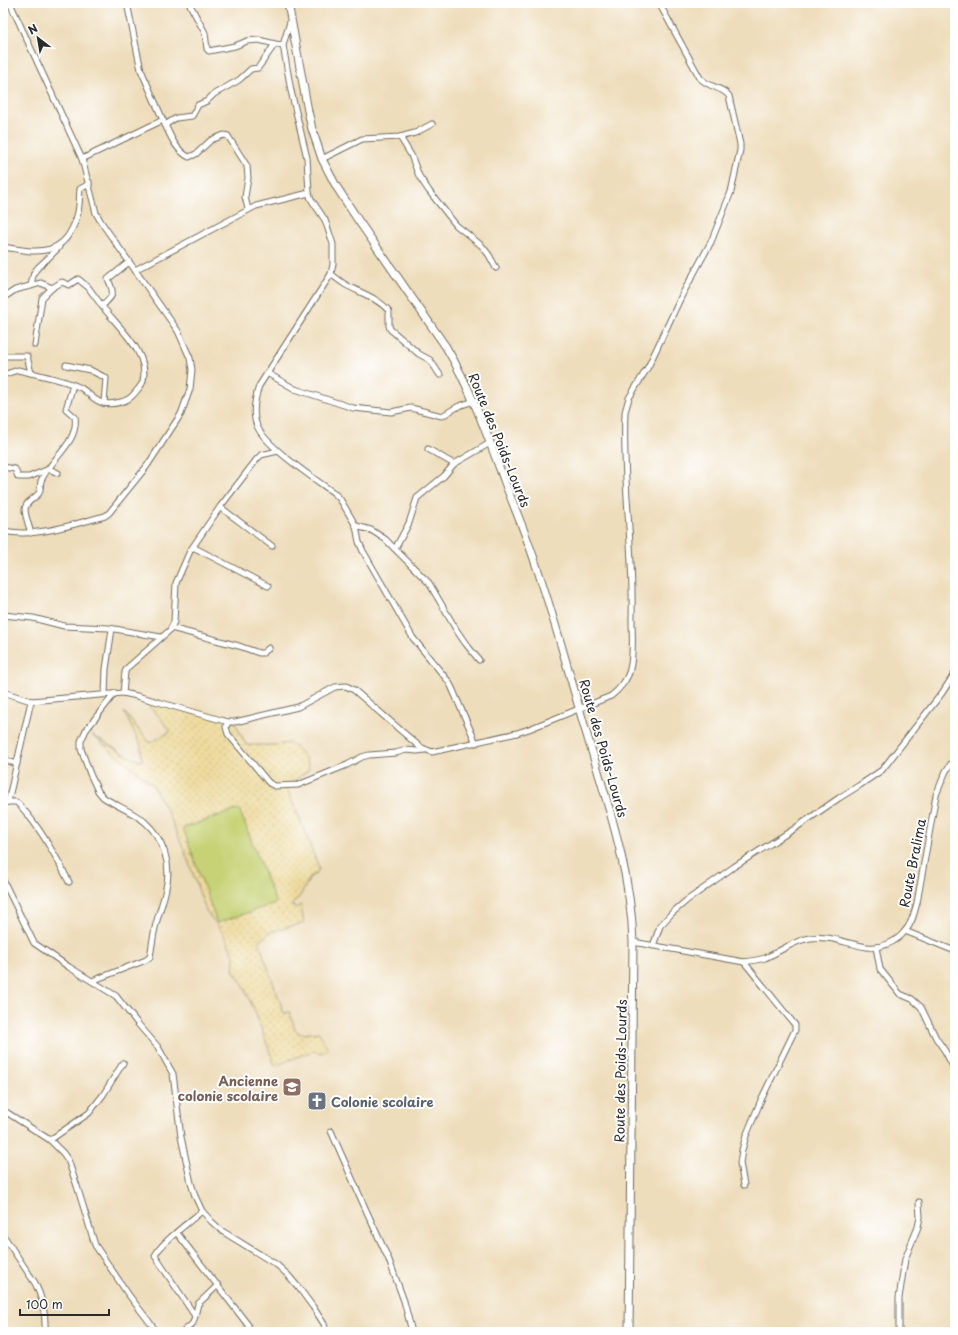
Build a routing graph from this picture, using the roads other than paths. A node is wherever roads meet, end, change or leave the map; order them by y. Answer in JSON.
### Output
{"nodes":[{"id":1,"x":10,"y":3,"type":"edge"},
{"id":2,"x":127,"y":3,"type":"edge"},
{"id":3,"x":189,"y":3,"type":"edge"},
{"id":4,"x":288,"y":3,"type":"edge"},
{"id":5,"x":659,"y":3,"type":"edge"},
{"id":6,"x":290,"y":22,"type":"junction"},
{"id":7,"x":275,"y":44,"type":"junction"},
{"id":8,"x":283,"y":45,"type":"junction"},
{"id":9,"x":164,"y":123,"type":"junction"},
{"id":10,"x":432,"y":124,"type":"dead end"},
{"id":11,"x":400,"y":137,"type":"junction"},
{"id":12,"x":82,"y":159,"type":"junction"},
{"id":13,"x":322,"y":159,"type":"junction"},
{"id":14,"x":87,"y":175,"type":"junction"},
{"id":15,"x":309,"y":193,"type":"junction"},
{"id":16,"x":248,"y":209,"type":"junction"},
{"id":17,"x":61,"y":244,"type":"junction"},
{"id":18,"x":3,"y":247,"type":"edge"},
{"id":19,"x":129,"y":262,"type":"junction"},
{"id":20,"x":496,"y":268,"type":"dead end"},
{"id":21,"x":135,"y":270,"type":"junction"},
{"id":22,"x":331,"y":274,"type":"junction"},
{"id":23,"x":31,"y":286,"type":"junction"},
{"id":24,"x":52,"y":288,"type":"junction"},
{"id":25,"x":3,"y":298,"type":"edge"},
{"id":26,"x":102,"y":306,"type":"junction"},
{"id":27,"x":35,"y":345,"type":"dead end"},
{"id":28,"x":3,"y":356,"type":"edge"},
{"id":29,"x":66,"y":365,"type":"dead end"},
{"id":30,"x":31,"y":373,"type":"junction"},
{"id":31,"x":267,"y":373,"type":"junction"},
{"id":32,"x":3,"y":375,"type":"edge"},
{"id":33,"x":440,"y":375,"type":"dead end"},
{"id":34,"x":73,"y":384,"type":"junction"},
{"id":35,"x":474,"y":401,"type":"junction"},
{"id":36,"x":104,"y":403,"type":"junction"},
{"id":37,"x":490,"y":443,"type":"junction"},
{"id":38,"x":428,"y":449,"type":"dead end"},
{"id":39,"x":278,"y":451,"type":"junction"},
{"id":40,"x":454,"y":464,"type":"junction"},
{"id":41,"x":3,"y":467,"type":"edge"},
{"id":42,"x":49,"y":469,"type":"junction"},
{"id":43,"x":58,"y":474,"type":"dead end"},
{"id":44,"x":220,"y":507,"type":"junction"},
{"id":45,"x":356,"y":526,"type":"junction"},
{"id":46,"x":3,"y":531,"type":"edge"},
{"id":47,"x":31,"y":533,"type":"junction"},
{"id":48,"x":272,"y":546,"type":"dead end"},
{"id":49,"x":192,"y":547,"type":"junction"},
{"id":50,"x":395,"y":549,"type":"junction"},
{"id":51,"x":268,"y":586,"type":"dead end"},
{"id":52,"x":3,"y":615,"type":"edge"},
{"id":53,"x":171,"y":628,"type":"junction"},
{"id":54,"x":112,"y":629,"type":"junction"},
{"id":55,"x":161,"y":637,"type":"junction"},
{"id":56,"x":269,"y":648,"type":"dead end"},
{"id":57,"x":480,"y":660,"type":"dead end"},
{"id":58,"x":955,"y":673,"type":"edge"},
{"id":59,"x":3,"y":692,"type":"edge"},
{"id":60,"x":123,"y":693,"type":"junction"},
{"id":61,"x":105,"y":694,"type":"junction"},
{"id":62,"x":115,"y":694,"type":"junction"},
{"id":63,"x":31,"y":701,"type":"junction"},
{"id":64,"x":579,"y":708,"type":"junction"},
{"id":65,"x":228,"y":722,"type":"junction"},
{"id":66,"x":476,"y":743,"type":"junction"},
{"id":67,"x":425,"y":750,"type":"junction"},
{"id":68,"x":955,"y":758,"type":"edge"},
{"id":69,"x":3,"y":760,"type":"edge"},
{"id":70,"x":17,"y":764,"type":"junction"},
{"id":71,"x":6,"y":803,"type":"edge"},
{"id":72,"x":3,"y":880,"type":"edge"},
{"id":73,"x":69,"y":882,"type":"dead end"},
{"id":74,"x":905,"y":931,"type":"junction"},
{"id":75,"x":633,"y":942,"type":"junction"},
{"id":76,"x":653,"y":946,"type":"junction"},
{"id":77,"x":876,"y":947,"type":"junction"},
{"id":78,"x":955,"y":952,"type":"edge"},
{"id":79,"x":744,"y":962,"type":"junction"},
{"id":80,"x":92,"y":981,"type":"junction"},
{"id":81,"x":123,"y":1064,"type":"dead end"},
{"id":82,"x":955,"y":1070,"type":"edge"},
{"id":83,"x":3,"y":1110,"type":"edge"},
{"id":84,"x":331,"y":1131,"type":"dead end"},
{"id":85,"x":50,"y":1140,"type":"junction"},
{"id":86,"x":744,"y":1185,"type":"dead end"},
{"id":87,"x":918,"y":1202,"type":"dead end"},
{"id":88,"x":202,"y":1211,"type":"junction"},
{"id":89,"x":177,"y":1233,"type":"junction"},
{"id":90,"x":4,"y":1237,"type":"edge"},
{"id":91,"x":218,"y":1285,"type":"junction"},
{"id":92,"x":195,"y":1316,"type":"junction"},
{"id":93,"x":249,"y":1330,"type":"edge"},
{"id":94,"x":45,"y":1332,"type":"edge"},
{"id":95,"x":157,"y":1332,"type":"edge"},
{"id":96,"x":183,"y":1332,"type":"edge"},
{"id":97,"x":243,"y":1332,"type":"edge"},
{"id":98,"x":326,"y":1332,"type":"edge"},
{"id":99,"x":412,"y":1332,"type":"edge"},
{"id":100,"x":629,"y":1332,"type":"edge"},
{"id":101,"x":899,"y":1332,"type":"edge"}],
"edges":[{"from":1,"to":12,"type":"street"},
{"from":2,"to":9,"type":"street"},
{"from":3,"to":7,"type":"street"},
{"from":4,"to":6,"type":"street","name":"Route des Poids-Lourds"},
{"from":5,"to":64,"type":"street"},
{"from":6,"to":8,"type":"street"},
{"from":6,"to":13,"type":"street","name":"Route des Poids-Lourds"},
{"from":7,"to":8,"type":"street"},
{"from":7,"to":9,"type":"street"},
{"from":8,"to":15,"type":"street"},
{"from":9,"to":12,"type":"street"},
{"from":9,"to":16,"type":"street"},
{"from":10,"to":11,"type":"street"},
{"from":11,"to":13,"type":"street"},
{"from":11,"to":20,"type":"street"},
{"from":12,"to":14,"type":"street"},
{"from":13,"to":35,"type":"street","name":"Route des Poids-Lourds"},
{"from":14,"to":17,"type":"street"},
{"from":14,"to":19,"type":"street"},
{"from":15,"to":16,"type":"street"},
{"from":15,"to":22,"type":"street"},
{"from":16,"to":21,"type":"street"},
{"from":17,"to":18,"type":"street"},
{"from":17,"to":23,"type":"street"},
{"from":19,"to":21,"type":"street"},
{"from":19,"to":26,"type":"street"},
{"from":21,"to":47,"type":"street"},
{"from":22,"to":31,"type":"street"},
{"from":22,"to":33,"type":"street"},
{"from":23,"to":24,"type":"street"},
{"from":23,"to":25,"type":"street"},
{"from":24,"to":26,"type":"street"},
{"from":24,"to":27,"type":"street"},
{"from":26,"to":36,"type":"street"},
{"from":28,"to":30,"type":"street"},
{"from":29,"to":36,"type":"street"},
{"from":30,"to":32,"type":"street"},
{"from":30,"to":34,"type":"street"},
{"from":31,"to":35,"type":"street"},
{"from":31,"to":39,"type":"street"},
{"from":34,"to":36,"type":"street"},
{"from":34,"to":42,"type":"street"},
{"from":35,"to":37,"type":"street","name":"Route des Poids-Lourds"},
{"from":37,"to":40,"type":"street"},
{"from":37,"to":64,"type":"street","name":"Route des Poids-Lourds"},
{"from":38,"to":40,"type":"street"},
{"from":39,"to":44,"type":"street"},
{"from":39,"to":45,"type":"street"},
{"from":40,"to":50,"type":"street"},
{"from":41,"to":42,"type":"street"},
{"from":42,"to":43,"type":"street"},
{"from":42,"to":47,"type":"street"},
{"from":44,"to":48,"type":"street"},
{"from":44,"to":49,"type":"street"},
{"from":45,"to":50,"type":"street"},
{"from":45,"to":66,"type":"street"},
{"from":46,"to":47,"type":"street"},
{"from":49,"to":51,"type":"street"},
{"from":49,"to":53,"type":"street"},
{"from":50,"to":57,"type":"street"},
{"from":52,"to":54,"type":"street"},
{"from":53,"to":55,"type":"street"},
{"from":53,"to":56,"type":"street"},
{"from":54,"to":55,"type":"street"},
{"from":54,"to":61,"type":"street"},
{"from":55,"to":60,"type":"street"},
{"from":58,"to":76,"type":"street"},
{"from":59,"to":63,"type":"street"},
{"from":60,"to":62,"type":"street"},
{"from":60,"to":65,"type":"street"},
{"from":61,"to":62,"type":"street"},
{"from":61,"to":63,"type":"street"},
{"from":62,"to":80,"type":"street"},
{"from":63,"to":70,"type":"street"},
{"from":64,"to":66,"type":"street"},
{"from":64,"to":75,"type":"street","name":"Route des Poids-Lourds"},
{"from":65,"to":67,"type":"street"},
{"from":65,"to":67,"type":"street"},
{"from":66,"to":67,"type":"street"},
{"from":68,"to":74,"type":"street","name":"Route Bralima"},
{"from":69,"to":70,"type":"street"},
{"from":70,"to":71,"type":"street"},
{"from":71,"to":73,"type":"street"},
{"from":72,"to":80,"type":"street"},
{"from":74,"to":77,"type":"street","name":"Route Bralima"},
{"from":74,"to":78,"type":"street"},
{"from":75,"to":76,"type":"street","name":"Route Bralima"},
{"from":75,"to":100,"type":"street","name":"Route des Poids-Lourds"},
{"from":76,"to":79,"type":"street","name":"Route Bralima"},
{"from":77,"to":79,"type":"street","name":"Route Bralima"},
{"from":77,"to":82,"type":"street"},
{"from":79,"to":86,"type":"street"},
{"from":80,"to":88,"type":"street"},
{"from":81,"to":85,"type":"street"},
{"from":83,"to":85,"type":"street"},
{"from":84,"to":99,"type":"street"},
{"from":85,"to":95,"type":"street"},
{"from":87,"to":101,"type":"street"},
{"from":88,"to":89,"type":"street"},
{"from":88,"to":98,"type":"street"},
{"from":89,"to":91,"type":"street"},
{"from":89,"to":92,"type":"street"},
{"from":90,"to":94,"type":"street"},
{"from":91,"to":92,"type":"street"},
{"from":91,"to":93,"type":"street"},
{"from":92,"to":96,"type":"street"},
{"from":93,"to":97,"type":"street"}]}
